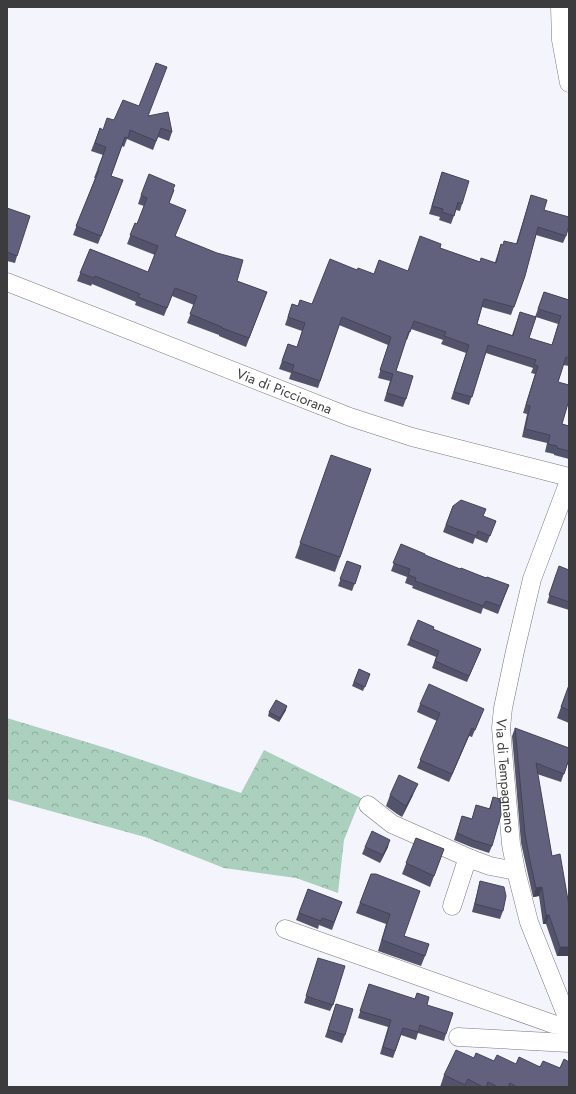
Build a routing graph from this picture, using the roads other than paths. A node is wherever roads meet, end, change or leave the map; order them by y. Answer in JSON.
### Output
{"nodes":[{"id":1,"x":560,"y":7,"type":"edge"},
{"id":2,"x":569,"y":83,"type":"edge"},
{"id":3,"x":7,"y":282,"type":"edge"},
{"id":4,"x":569,"y":477,"type":"edge"},
{"id":5,"x":569,"y":481,"type":"edge"},
{"id":6,"x":368,"y":805,"type":"dead end"},
{"id":7,"x":471,"y":859,"type":"junction"},
{"id":8,"x":516,"y":871,"type":"junction"},
{"id":9,"x":452,"y":906,"type":"dead end"},
{"id":10,"x":285,"y":930,"type":"dead end"},
{"id":11,"x":569,"y":1022,"type":"edge"},
{"id":12,"x":569,"y":1027,"type":"edge"},
{"id":13,"x":458,"y":1037,"type":"dead end"},
{"id":14,"x":569,"y":1044,"type":"edge"}],
"edges":[{"from":1,"to":2,"type":"street"},
{"from":3,"to":4,"type":"street","name":"Via di Picciorana"},
{"from":5,"to":8,"type":"street","name":"Via di Tempagnano"},
{"from":6,"to":7,"type":"street"},
{"from":7,"to":8,"type":"street"},
{"from":7,"to":9,"type":"street"},
{"from":8,"to":11,"type":"street","name":"Via di Tempagnano"},
{"from":10,"to":12,"type":"street"},
{"from":13,"to":14,"type":"street"}]}
